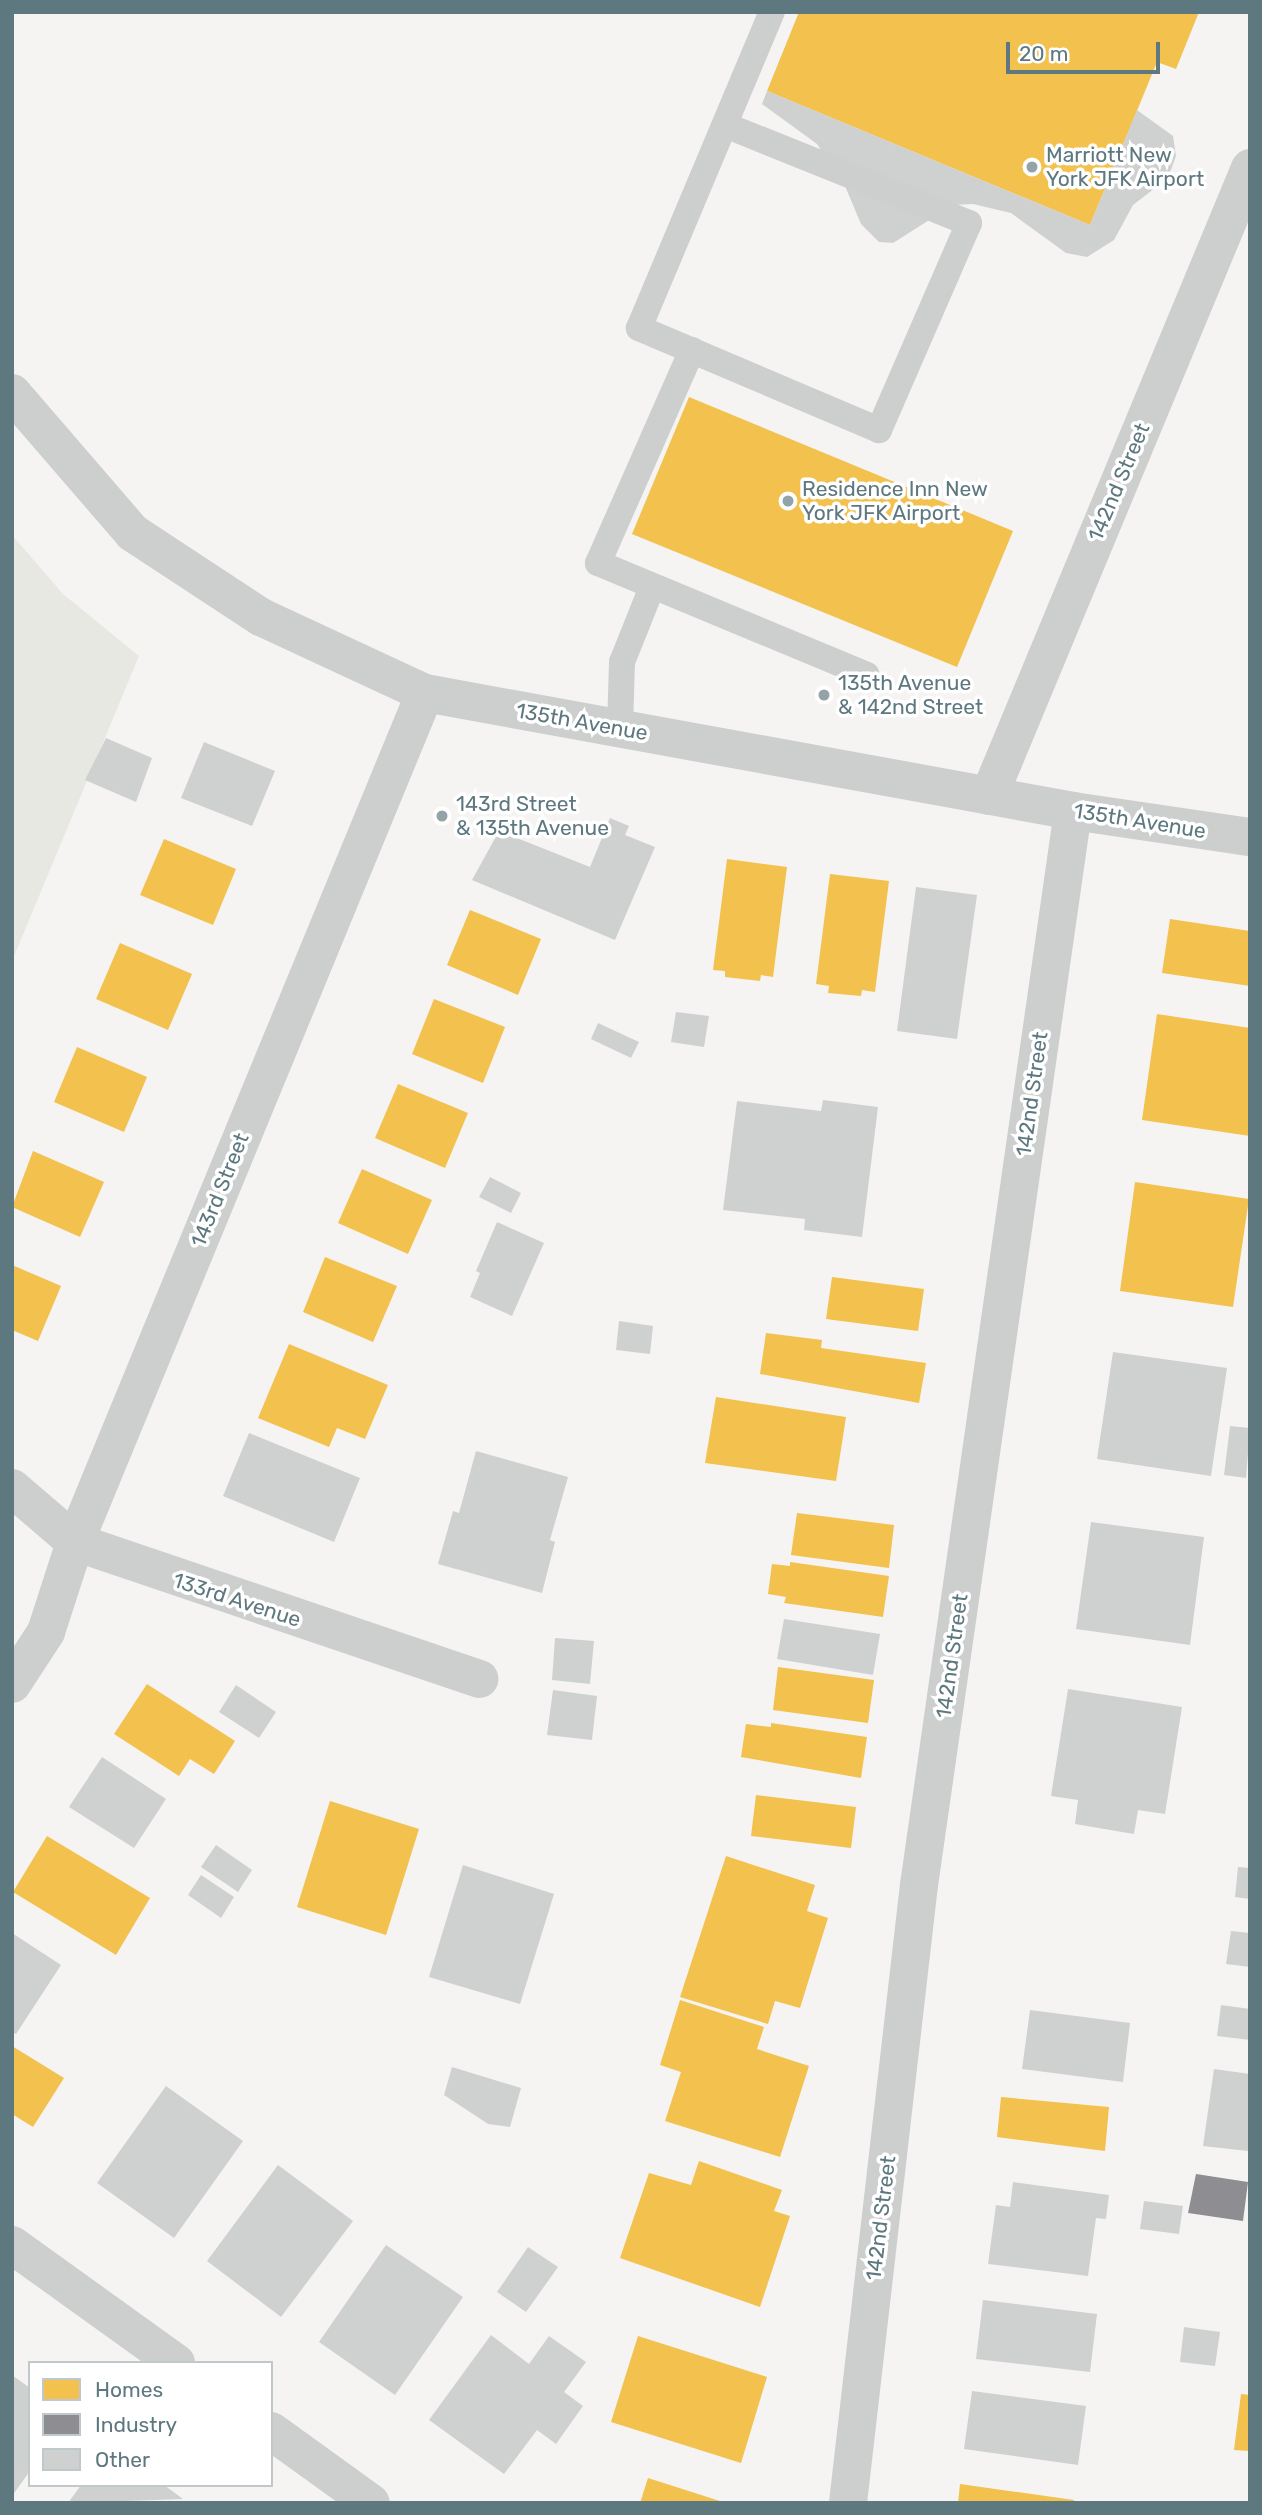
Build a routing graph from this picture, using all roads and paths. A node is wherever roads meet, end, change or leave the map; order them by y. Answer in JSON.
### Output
{"nodes":[{"id":1,"x":772,"y":12,"type":"edge"},
{"id":2,"x":725,"y":125,"type":"junction"},
{"id":3,"x":1250,"y":168,"type":"edge"},
{"id":4,"x":692,"y":350,"type":"junction"},
{"id":5,"x":12,"y":393,"type":"edge"},
{"id":6,"x":652,"y":587,"type":"junction"},
{"id":7,"x":867,"y":676,"type":"dead end"},
{"id":8,"x":425,"y":693,"type":"junction"},
{"id":9,"x":620,"y":729,"type":"junction"},
{"id":10,"x":989,"y":796,"type":"junction"},
{"id":11,"x":1073,"y":811,"type":"junction"},
{"id":12,"x":1250,"y":837,"type":"edge"},
{"id":13,"x":12,"y":1488,"type":"edge"},
{"id":14,"x":75,"y":1542,"type":"junction"},
{"id":15,"x":479,"y":1679,"type":"dead end"},
{"id":16,"x":12,"y":1684,"type":"edge"},
{"id":17,"x":12,"y":2245,"type":"edge"},
{"id":18,"x":173,"y":2361,"type":"edge"},
{"id":19,"x":273,"y":2432,"type":"edge"},
{"id":20,"x":371,"y":2503,"type":"edge"},
{"id":21,"x":848,"y":2503,"type":"edge"}],
"edges":[{"from":1,"to":2,"type":"lane"},
{"from":2,"to":4,"type":"lane"},
{"from":2,"to":4,"type":"lane"},
{"from":3,"to":10,"type":"street","name":"142nd Street"},
{"from":4,"to":6,"type":"lane"},
{"from":5,"to":8,"type":"street","name":"135th Avenue"},
{"from":6,"to":7,"type":"lane"},
{"from":6,"to":9,"type":"lane"},
{"from":8,"to":9,"type":"street","name":"135th Avenue"},
{"from":8,"to":14,"type":"street","name":"143rd Street"},
{"from":9,"to":10,"type":"street","name":"135th Avenue"},
{"from":10,"to":11,"type":"street","name":"135th Avenue"},
{"from":11,"to":12,"type":"street","name":"135th Avenue"},
{"from":11,"to":21,"type":"street","name":"142nd Street"},
{"from":13,"to":14,"type":"street","name":"133rd Avenue"},
{"from":14,"to":15,"type":"street","name":"133rd Avenue"},
{"from":14,"to":16,"type":"street","name":"143rd Street"},
{"from":17,"to":18,"type":"street"},
{"from":19,"to":20,"type":"street"}]}
